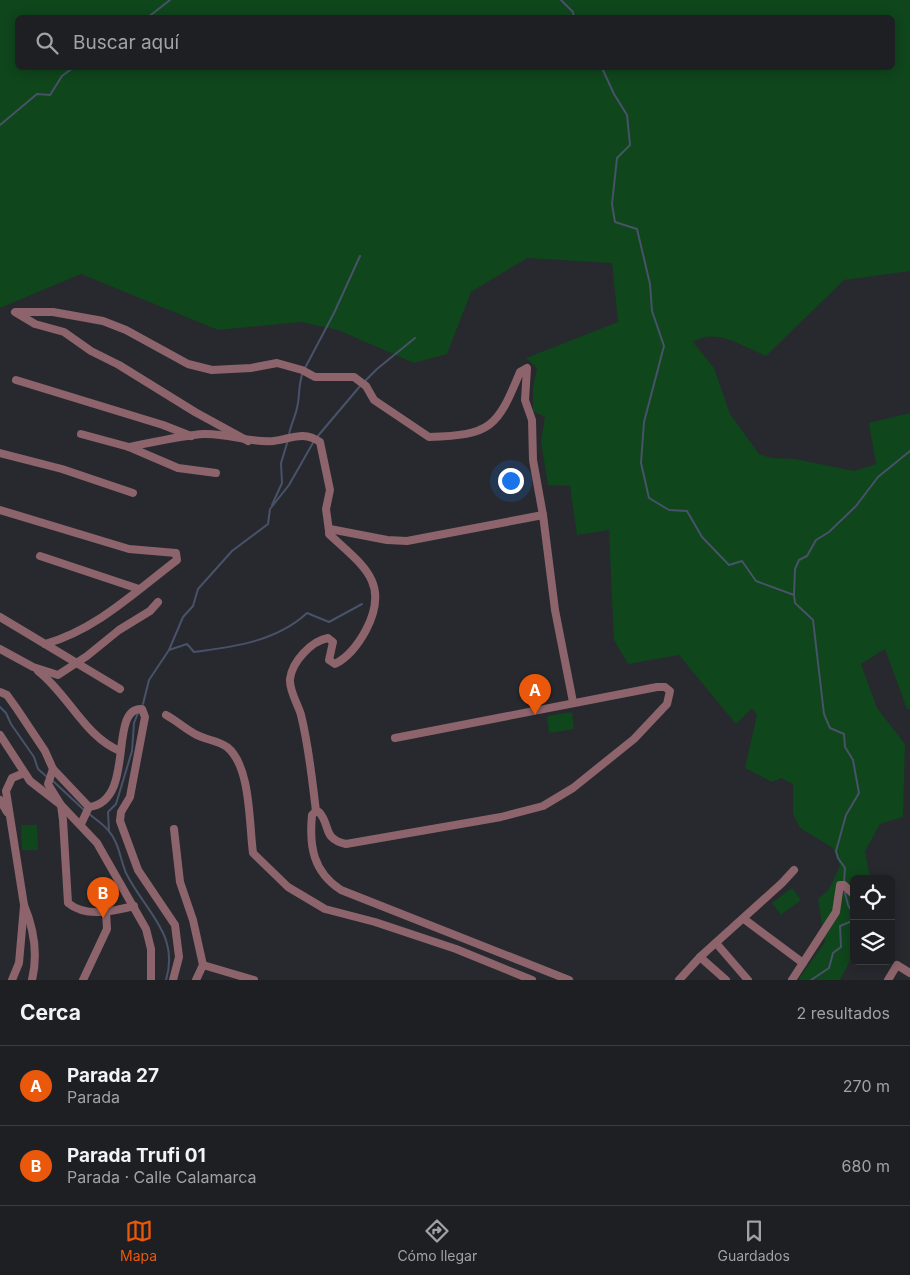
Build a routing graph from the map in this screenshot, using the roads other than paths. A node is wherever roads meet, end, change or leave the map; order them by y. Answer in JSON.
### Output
{"nodes":[{"id":1,"x":16,"y":380,"type":"dead end"},
{"id":2,"x":81,"y":434,"type":"dead end"},
{"id":3,"x":192,"y":436,"type":"junction"},
{"id":4,"x":248,"y":441,"type":"junction"},
{"id":5,"x":129,"y":448,"type":"junction"},
{"id":6,"x":0,"y":455,"type":"edge"},
{"id":7,"x":216,"y":473,"type":"dead end"},
{"id":8,"x":133,"y":493,"type":"dead end"},
{"id":9,"x":0,"y":510,"type":"edge"},
{"id":10,"x":543,"y":515,"type":"junction"},
{"id":11,"x":329,"y":531,"type":"junction"},
{"id":12,"x":40,"y":556,"type":"dead end"},
{"id":13,"x":139,"y":589,"type":"junction"},
{"id":14,"x":158,"y":602,"type":"dead end"},
{"id":15,"x":0,"y":617,"type":"edge"},
{"id":16,"x":45,"y":644,"type":"junction"},
{"id":17,"x":0,"y":649,"type":"edge"},
{"id":18,"x":77,"y":663,"type":"junction"},
{"id":19,"x":32,"y":667,"type":"junction"},
{"id":20,"x":120,"y":689,"type":"dead end"},
{"id":21,"x":0,"y":692,"type":"edge"},
{"id":22,"x":574,"y":702,"type":"junction"},
{"id":23,"x":166,"y":715,"type":"dead end"},
{"id":24,"x":0,"y":735,"type":"edge"},
{"id":25,"x":395,"y":738,"type":"dead end"},
{"id":26,"x":120,"y":750,"type":"junction"},
{"id":27,"x":53,"y":769,"type":"junction"},
{"id":28,"x":24,"y":774,"type":"junction"},
{"id":29,"x":0,"y":800,"type":"edge"},
{"id":30,"x":60,"y":805,"type":"junction"},
{"id":31,"x":89,"y":807,"type":"junction"},
{"id":32,"x":316,"y":811,"type":"junction"},
{"id":33,"x":8,"y":814,"type":"junction"},
{"id":34,"x":81,"y":824,"type":"junction"},
{"id":35,"x":174,"y":829,"type":"dead end"},
{"id":36,"x":794,"y":870,"type":"dead end"},
{"id":37,"x":850,"y":891,"type":"edge"},
{"id":38,"x":24,"y":905,"type":"junction"},
{"id":39,"x":134,"y":906,"type":"junction"},
{"id":40,"x":106,"y":912,"type":"junction"},
{"id":41,"x":744,"y":919,"type":"junction"},
{"id":42,"x":716,"y":943,"type":"junction"},
{"id":43,"x":700,"y":957,"type":"junction"},
{"id":44,"x":803,"y":963,"type":"junction"},
{"id":45,"x":203,"y":965,"type":"junction"},
{"id":46,"x":910,"y":973,"type":"edge"},
{"id":47,"x":249,"y":979,"type":"edge"},
{"id":48,"x":12,"y":980,"type":"edge"},
{"id":49,"x":32,"y":980,"type":"edge"},
{"id":50,"x":83,"y":980,"type":"edge"},
{"id":51,"x":151,"y":980,"type":"edge"},
{"id":52,"x":173,"y":980,"type":"edge"},
{"id":53,"x":196,"y":980,"type":"edge"},
{"id":54,"x":532,"y":980,"type":"edge"},
{"id":55,"x":570,"y":980,"type":"edge"},
{"id":56,"x":679,"y":980,"type":"edge"},
{"id":57,"x":726,"y":980,"type":"edge"},
{"id":58,"x":748,"y":980,"type":"edge"},
{"id":59,"x":792,"y":980,"type":"edge"},
{"id":60,"x":888,"y":980,"type":"edge"}],
"edges":[{"from":1,"to":3,"type":"street"},
{"from":2,"to":5,"type":"street"},
{"from":3,"to":4,"type":"street"},
{"from":3,"to":5,"type":"street"},
{"from":4,"to":10,"type":"street"},
{"from":4,"to":11,"type":"street"},
{"from":5,"to":7,"type":"street"},
{"from":6,"to":8,"type":"street"},
{"from":9,"to":13,"type":"street"},
{"from":10,"to":11,"type":"street"},
{"from":10,"to":22,"type":"street"},
{"from":11,"to":32,"type":"street"},
{"from":12,"to":13,"type":"street"},
{"from":13,"to":16,"type":"street"},
{"from":14,"to":18,"type":"street"},
{"from":15,"to":16,"type":"street"},
{"from":16,"to":18,"type":"street"},
{"from":17,"to":19,"type":"street"},
{"from":18,"to":19,"type":"street"},
{"from":18,"to":20,"type":"street"},
{"from":19,"to":26,"type":"street"},
{"from":21,"to":27,"type":"street"},
{"from":22,"to":25,"type":"street"},
{"from":22,"to":32,"type":"street"},
{"from":23,"to":54,"type":"street"},
{"from":24,"to":28,"type":"street"},
{"from":26,"to":31,"type":"street"},
{"from":26,"to":52,"type":"street"},
{"from":27,"to":30,"type":"street"},
{"from":27,"to":31,"type":"street"},
{"from":28,"to":30,"type":"street"},
{"from":28,"to":33,"type":"street"},
{"from":29,"to":33,"type":"street"},
{"from":30,"to":34,"type":"street"},
{"from":30,"to":40,"type":"street"},
{"from":31,"to":34,"type":"street"},
{"from":32,"to":55,"type":"street"},
{"from":33,"to":38,"type":"street"},
{"from":34,"to":39,"type":"street"},
{"from":35,"to":45,"type":"street"},
{"from":36,"to":41,"type":"street"},
{"from":37,"to":44,"type":"street"},
{"from":38,"to":48,"type":"street"},
{"from":38,"to":49,"type":"street"},
{"from":39,"to":40,"type":"street"},
{"from":39,"to":51,"type":"street"},
{"from":40,"to":50,"type":"street"},
{"from":41,"to":42,"type":"street"},
{"from":41,"to":44,"type":"street"},
{"from":42,"to":43,"type":"street"},
{"from":42,"to":58,"type":"street"},
{"from":43,"to":56,"type":"street"},
{"from":43,"to":57,"type":"street"},
{"from":44,"to":59,"type":"street"},
{"from":45,"to":47,"type":"street"},
{"from":45,"to":53,"type":"street"},
{"from":46,"to":60,"type":"street"}]}
